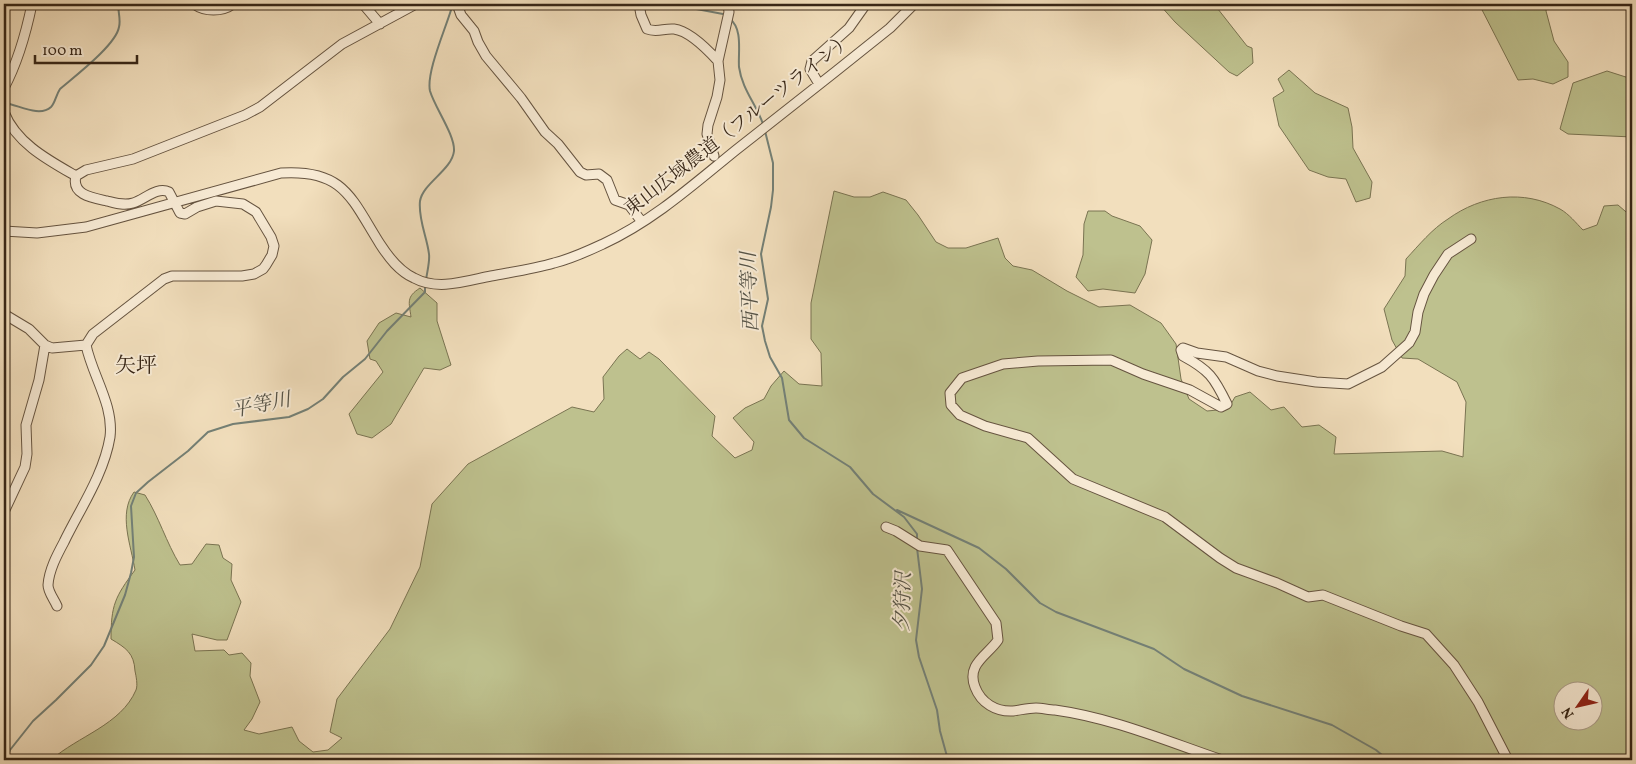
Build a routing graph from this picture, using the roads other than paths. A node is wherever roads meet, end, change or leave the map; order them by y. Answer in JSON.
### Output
{"nodes":[{"id":1,"x":32,"y":4,"type":"edge"},
{"id":2,"x":194,"y":4,"type":"edge"},
{"id":3,"x":232,"y":4,"type":"edge"},
{"id":4,"x":363,"y":4,"type":"edge"},
{"id":5,"x":416,"y":4,"type":"edge"},
{"id":6,"x":457,"y":4,"type":"edge"},
{"id":7,"x":639,"y":4,"type":"edge"},
{"id":8,"x":866,"y":4,"type":"edge"},
{"id":9,"x":914,"y":4,"type":"edge"},
{"id":10,"x":728,"y":13,"type":"edge"},
{"id":11,"x":380,"y":24,"type":"junction"},
{"id":12,"x":718,"y":61,"type":"junction"},
{"id":13,"x":819,"y":84,"type":"junction"},
{"id":14,"x":4,"y":88,"type":"edge"},
{"id":15,"x":4,"y":112,"type":"edge"},
{"id":16,"x":714,"y":156,"type":"dead end"},
{"id":17,"x":76,"y":176,"type":"junction"},
{"id":18,"x":174,"y":202,"type":"junction"},
{"id":19,"x":642,"y":222,"type":"junction"},
{"id":20,"x":4,"y":231,"type":"edge"},
{"id":21,"x":1471,"y":239,"type":"dead end"},
{"id":22,"x":4,"y":314,"type":"edge"},
{"id":23,"x":86,"y":345,"type":"junction"},
{"id":24,"x":45,"y":346,"type":"junction"},
{"id":25,"x":4,"y":512,"type":"edge"},
{"id":26,"x":886,"y":527,"type":"dead end"},
{"id":27,"x":57,"y":606,"type":"dead end"},
{"id":28,"x":1222,"y":760,"type":"edge"},
{"id":29,"x":1508,"y":760,"type":"edge"}],
"edges":[{"from":1,"to":14,"type":"street"},
{"from":2,"to":3,"type":"street"},
{"from":4,"to":11,"type":"street"},
{"from":5,"to":11,"type":"street"},
{"from":6,"to":19,"type":"street"},
{"from":7,"to":12,"type":"street"},
{"from":8,"to":13,"type":"street"},
{"from":9,"to":13,"type":"street","name":"東山広域農道（フルーツライン）"},
{"from":10,"to":12,"type":"street"},
{"from":11,"to":17,"type":"street"},
{"from":12,"to":16,"type":"street"},
{"from":13,"to":19,"type":"street","name":"東山広域農道（フルーツライン）"},
{"from":15,"to":17,"type":"street"},
{"from":17,"to":18,"type":"street"},
{"from":18,"to":19,"type":"street","name":"東山広域農道（フルーツライン）"},
{"from":18,"to":20,"type":"street","name":"東山広域農道（フルーツライン）"},
{"from":18,"to":23,"type":"street"},
{"from":21,"to":29,"type":"street"},
{"from":22,"to":24,"type":"street"},
{"from":23,"to":24,"type":"street"},
{"from":23,"to":27,"type":"street"},
{"from":24,"to":25,"type":"street"},
{"from":26,"to":28,"type":"street"}]}
